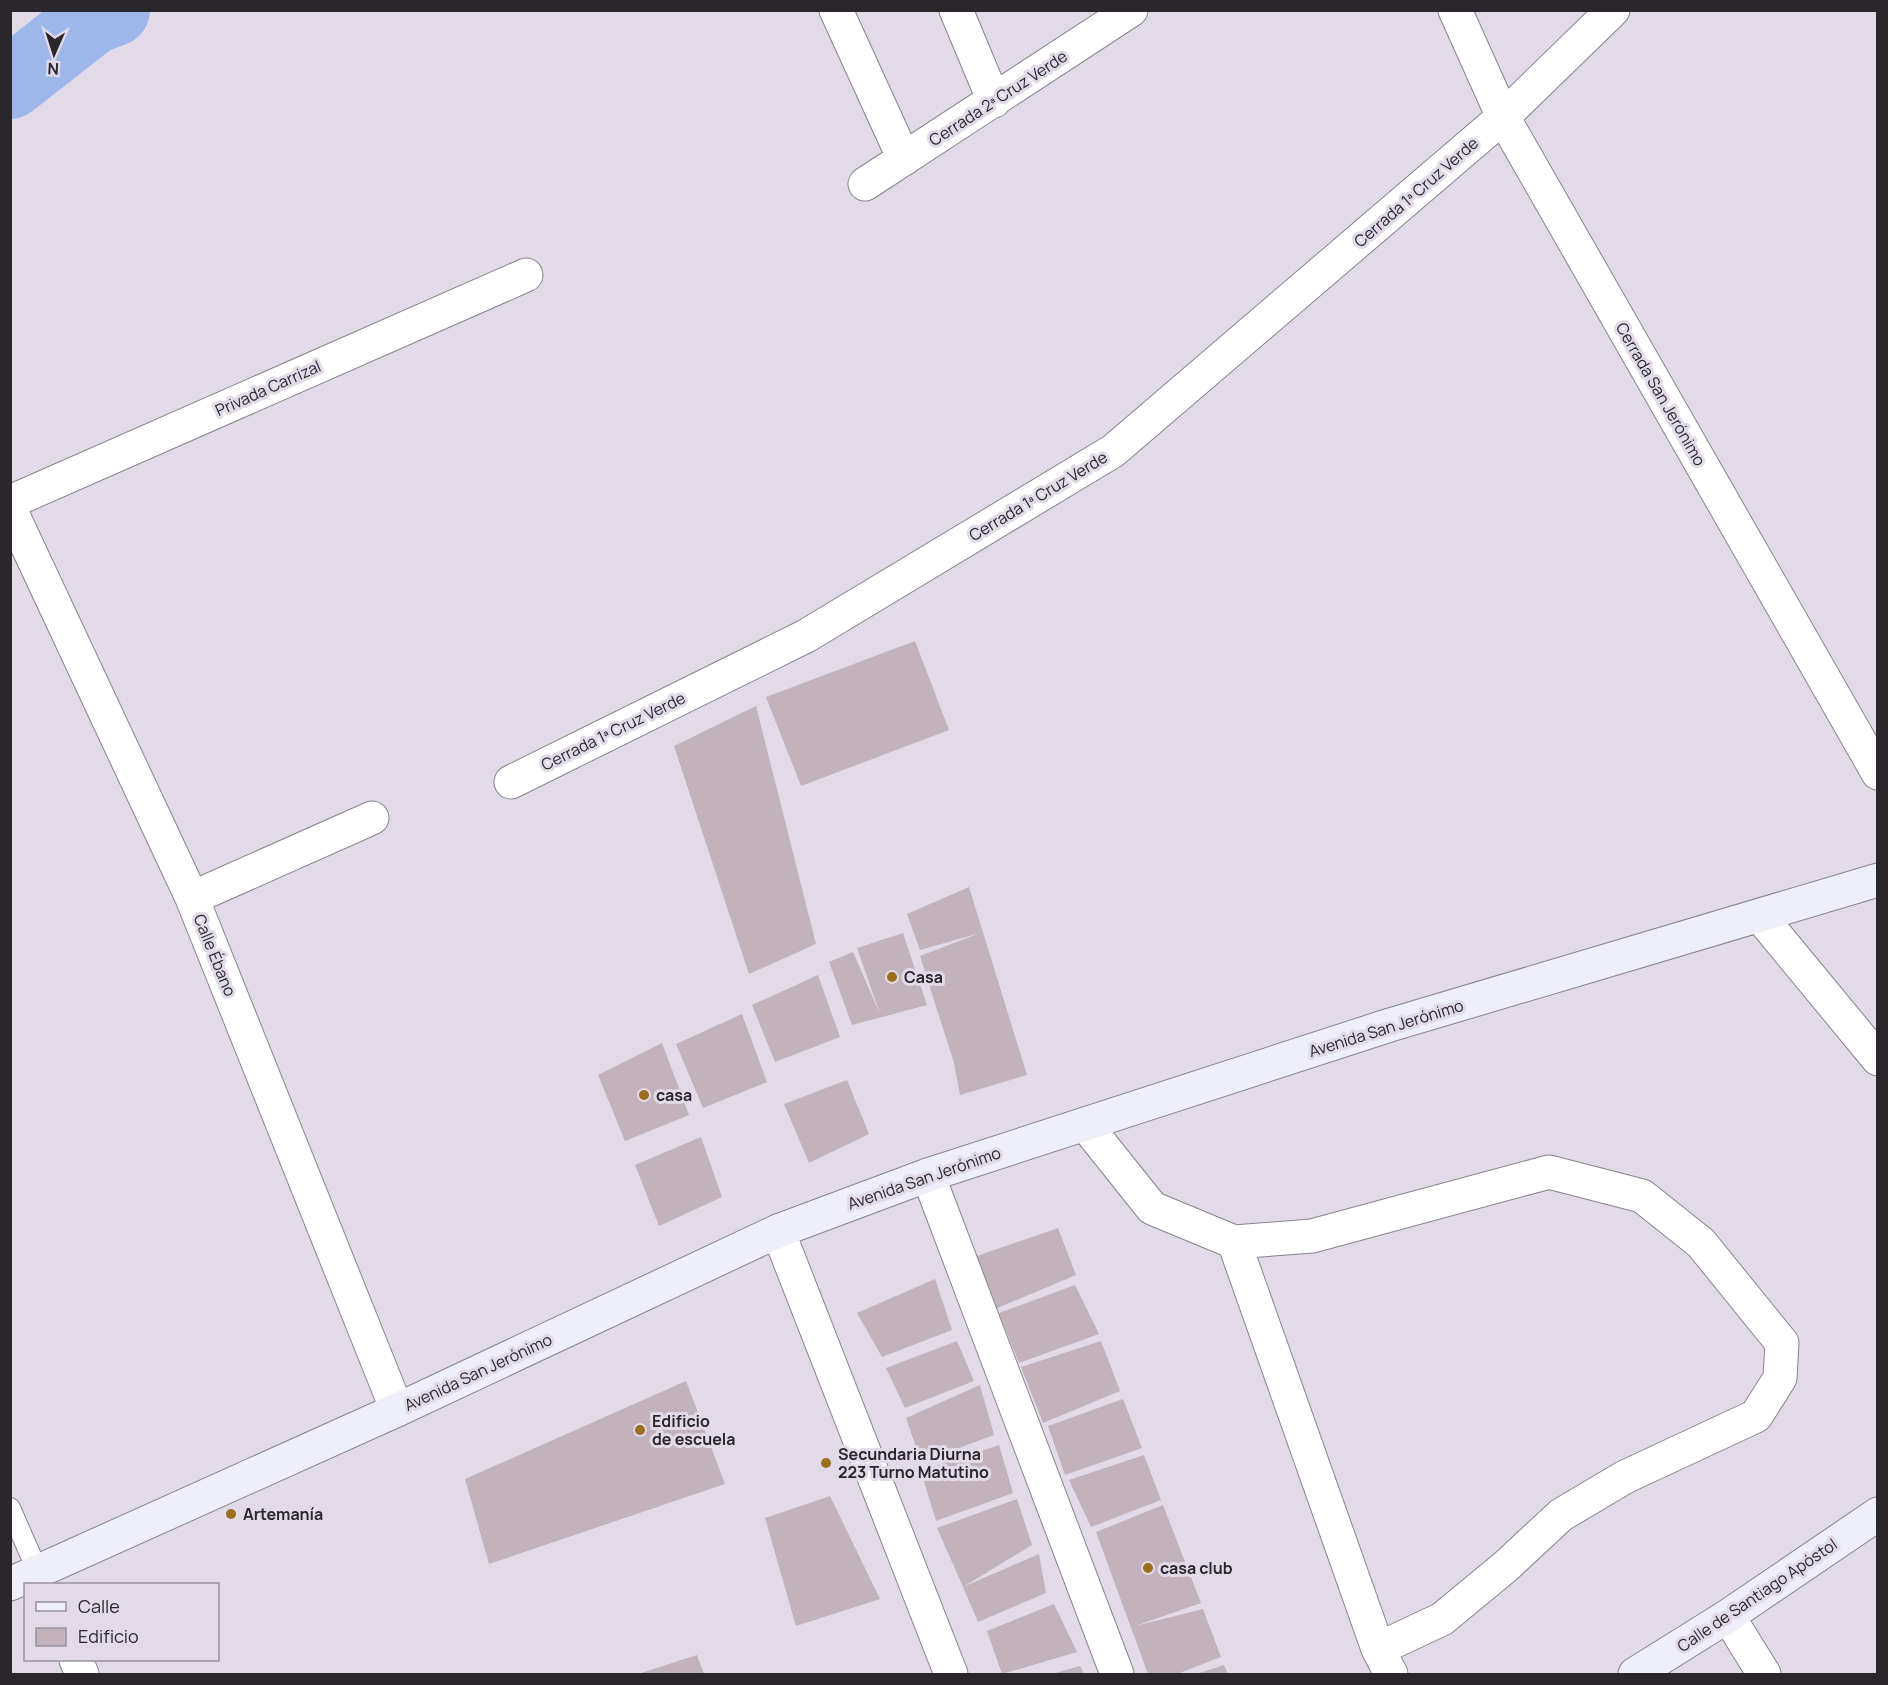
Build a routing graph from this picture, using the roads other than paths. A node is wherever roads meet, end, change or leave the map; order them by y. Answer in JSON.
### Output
{"nodes":[{"id":1,"x":836,"y":10,"type":"edge"},
{"id":2,"x":956,"y":10,"type":"edge"},
{"id":3,"x":1455,"y":10,"type":"edge"},
{"id":4,"x":1613,"y":10,"type":"edge"},
{"id":5,"x":1117,"y":15,"type":"edge"},
{"id":6,"x":994,"y":100,"type":"junction"},
{"id":7,"x":1503,"y":117,"type":"junction"},
{"id":8,"x":904,"y":159,"type":"junction"},
{"id":9,"x":865,"y":184,"type":"dead end"},
{"id":10,"x":526,"y":275,"type":"dead end"},
{"id":11,"x":10,"y":502,"type":"edge"},
{"id":12,"x":10,"y":509,"type":"edge"},
{"id":13,"x":1878,"y":773,"type":"edge"},
{"id":14,"x":511,"y":782,"type":"dead end"},
{"id":15,"x":372,"y":818,"type":"dead end"},
{"id":16,"x":1878,"y":880,"type":"edge"},
{"id":17,"x":192,"y":898,"type":"junction"},
{"id":18,"x":1760,"y":916,"type":"junction"},
{"id":19,"x":1878,"y":1059,"type":"edge"},
{"id":20,"x":1086,"y":1124,"type":"junction"},
{"id":21,"x":928,"y":1175,"type":"junction"},
{"id":22,"x":778,"y":1231,"type":"junction"},
{"id":23,"x":1234,"y":1242,"type":"junction"},
{"id":24,"x":396,"y":1410,"type":"junction"},
{"id":25,"x":10,"y":1508,"type":"edge"},
{"id":26,"x":1878,"y":1514,"type":"edge"},
{"id":27,"x":30,"y":1580,"type":"edge"},
{"id":28,"x":1728,"y":1616,"type":"junction"},
{"id":29,"x":1384,"y":1662,"type":"edge"},
{"id":30,"x":951,"y":1674,"type":"edge"},
{"id":31,"x":1117,"y":1674,"type":"edge"},
{"id":32,"x":1635,"y":1674,"type":"edge"},
{"id":33,"x":1764,"y":1674,"type":"edge"}],
"edges":[{"from":1,"to":8,"type":"street"},
{"from":2,"to":6,"type":"street"},
{"from":3,"to":7,"type":"street","name":"Cerrada San Jerónimo"},
{"from":4,"to":7,"type":"street","name":"Cerrada 1ª Cruz Verde"},
{"from":5,"to":6,"type":"street","name":"Cerrada 2ª Cruz Verde"},
{"from":6,"to":8,"type":"street","name":"Cerrada 2ª Cruz Verde"},
{"from":7,"to":13,"type":"street","name":"Cerrada San Jerónimo"},
{"from":7,"to":14,"type":"street","name":"Cerrada 1ª Cruz Verde"},
{"from":8,"to":9,"type":"street","name":"Cerrada 2ª Cruz Verde"},
{"from":10,"to":11,"type":"street","name":"Privada Carrizal"},
{"from":12,"to":17,"type":"street","name":"Calle Ébano"},
{"from":15,"to":17,"type":"street"},
{"from":16,"to":18,"type":"main road","name":"Avenida San Jerónimo"},
{"from":17,"to":24,"type":"street","name":"Calle Ébano"},
{"from":18,"to":19,"type":"street"},
{"from":18,"to":20,"type":"main road","name":"Avenida San Jerónimo"},
{"from":20,"to":21,"type":"main road","name":"Avenida San Jerónimo"},
{"from":20,"to":23,"type":"street"},
{"from":21,"to":22,"type":"main road","name":"Avenida San Jerónimo"},
{"from":21,"to":31,"type":"street"},
{"from":22,"to":24,"type":"main road","name":"Avenida San Jerónimo"},
{"from":22,"to":30,"type":"street"},
{"from":23,"to":29,"type":"street"},
{"from":23,"to":29,"type":"street"},
{"from":24,"to":27,"type":"main road","name":"Avenida San Jerónimo"},
{"from":25,"to":27,"type":"lane"},
{"from":26,"to":28,"type":"main road","name":"Calle de Santiago Apóstol"},
{"from":28,"to":32,"type":"main road","name":"Calle de Santiago Apóstol"},
{"from":28,"to":33,"type":"street"}]}
